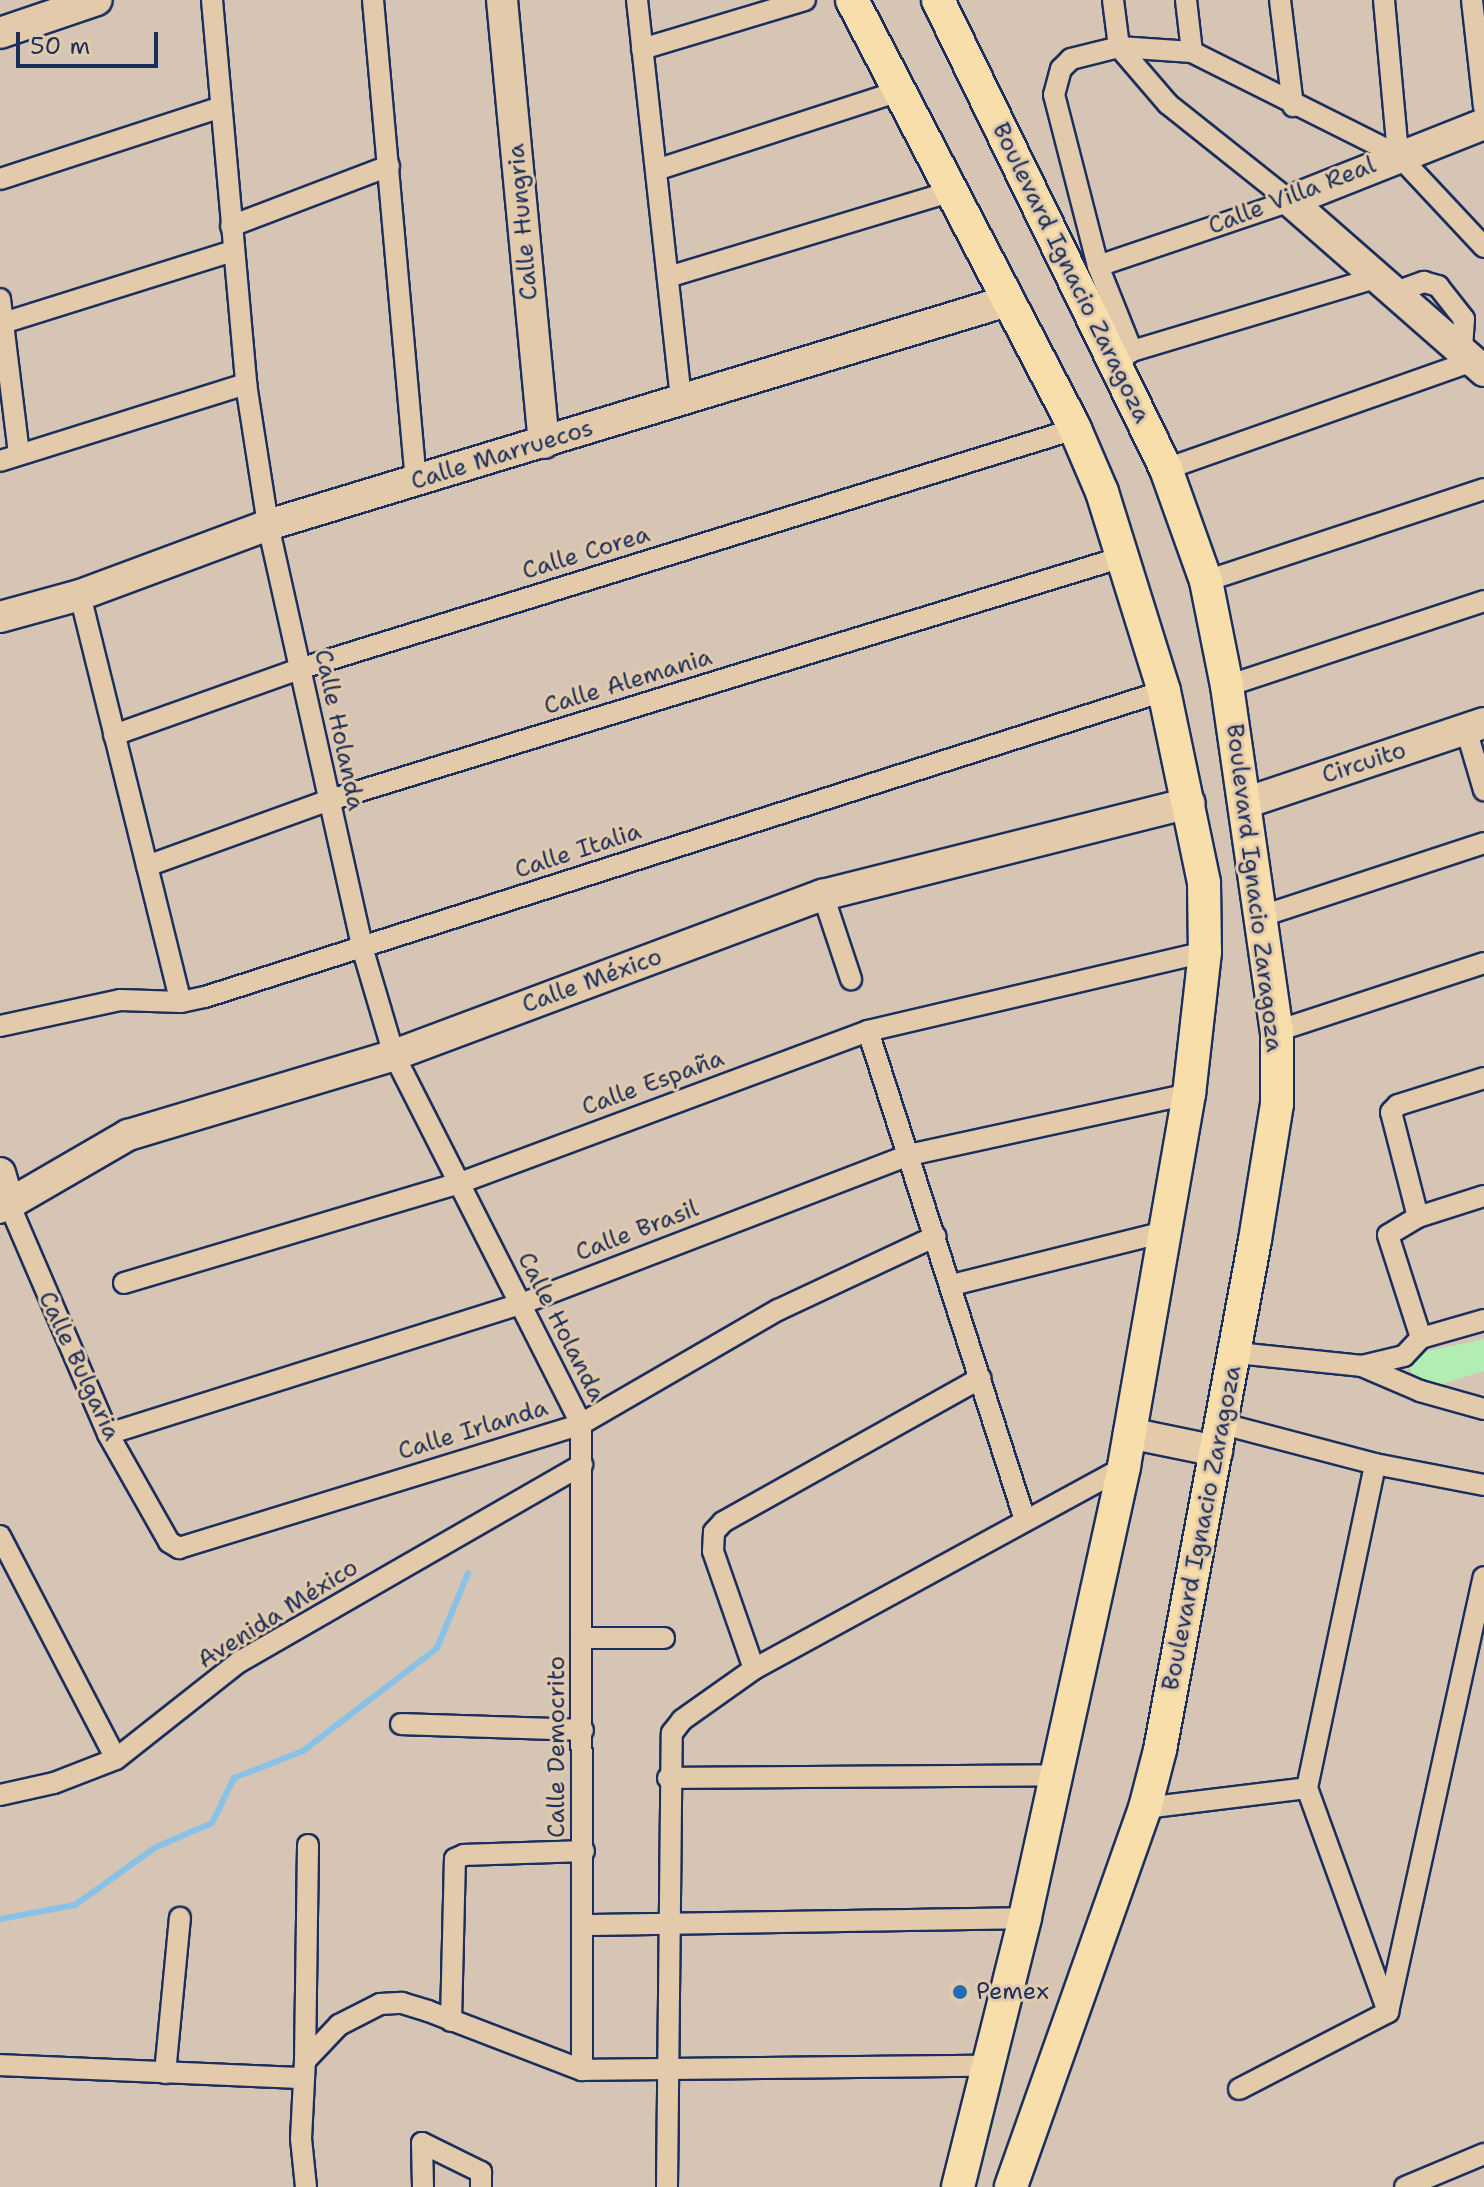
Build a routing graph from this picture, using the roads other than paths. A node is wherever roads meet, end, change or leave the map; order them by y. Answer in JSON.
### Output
{"nodes":[{"id":1,"x":97,"y":0,"type":"edge"},
{"id":2,"x":212,"y":0,"type":"edge"},
{"id":3,"x":373,"y":0,"type":"edge"},
{"id":4,"x":502,"y":0,"type":"edge"},
{"id":5,"x":637,"y":0,"type":"edge"},
{"id":6,"x":805,"y":0,"type":"edge"},
{"id":7,"x":852,"y":0,"type":"edge"},
{"id":8,"x":938,"y":0,"type":"edge"},
{"id":9,"x":1113,"y":0,"type":"edge"},
{"id":10,"x":1186,"y":0,"type":"edge"},
{"id":11,"x":1280,"y":0,"type":"edge"},
{"id":12,"x":1384,"y":0,"type":"edge"},
{"id":13,"x":1472,"y":0,"type":"edge"},
{"id":14,"x":0,"y":33,"type":"edge"},
{"id":15,"x":1119,"y":47,"type":"junction"},
{"id":16,"x":642,"y":49,"type":"junction"},
{"id":17,"x":1192,"y":52,"type":"junction"},
{"id":18,"x":899,"y":91,"type":"junction"},
{"id":19,"x":1293,"y":106,"type":"junction"},
{"id":20,"x":1484,"y":107,"type":"edge"},
{"id":21,"x":219,"y":108,"type":"junction"},
{"id":22,"x":1484,"y":124,"type":"edge"},
{"id":23,"x":1398,"y":155,"type":"junction"},
{"id":24,"x":389,"y":166,"type":"junction"},
{"id":25,"x":656,"y":170,"type":"junction"},
{"id":26,"x":0,"y":179,"type":"edge"},
{"id":27,"x":949,"y":192,"type":"junction"},
{"id":28,"x":1290,"y":201,"type":"junction"},
{"id":29,"x":231,"y":226,"type":"junction"},
{"id":30,"x":1484,"y":247,"type":"edge"},
{"id":31,"x":233,"y":251,"type":"junction"},
{"id":32,"x":1098,"y":266,"type":"junction"},
{"id":33,"x":668,"y":277,"type":"junction"},
{"id":34,"x":1387,"y":284,"type":"junction"},
{"id":35,"x":0,"y":299,"type":"edge"},
{"id":36,"x":1007,"y":301,"type":"junction"},
{"id":37,"x":2,"y":324,"type":"edge"},
{"id":38,"x":1124,"y":358,"type":"junction"},
{"id":39,"x":1474,"y":360,"type":"edge"},
{"id":40,"x":246,"y":384,"type":"junction"},
{"id":41,"x":681,"y":401,"type":"junction"},
{"id":42,"x":1075,"y":429,"type":"junction"},
{"id":43,"x":544,"y":443,"type":"junction"},
{"id":44,"x":10,"y":458,"type":"edge"},
{"id":45,"x":1166,"y":469,"type":"junction"},
{"id":46,"x":416,"y":481,"type":"junction"},
{"id":47,"x":1484,"y":489,"type":"edge"},
{"id":48,"x":268,"y":525,"type":"junction"},
{"id":49,"x":1126,"y":556,"type":"junction"},
{"id":50,"x":1206,"y":581,"type":"junction"},
{"id":51,"x":80,"y":595,"type":"junction"},
{"id":52,"x":1484,"y":601,"type":"edge"},
{"id":53,"x":0,"y":617,"type":"edge"},
{"id":54,"x":299,"y":669,"type":"junction"},
{"id":55,"x":1227,"y":686,"type":"junction"},
{"id":56,"x":1164,"y":691,"type":"junction"},
{"id":57,"x":1475,"y":726,"type":"edge"},
{"id":58,"x":114,"y":735,"type":"junction"},
{"id":59,"x":1484,"y":790,"type":"edge"},
{"id":60,"x":327,"y":801,"type":"junction"},
{"id":61,"x":1190,"y":803,"type":"junction"},
{"id":62,"x":1245,"y":803,"type":"junction"},
{"id":63,"x":1484,"y":843,"type":"edge"},
{"id":64,"x":147,"y":866,"type":"junction"},
{"id":65,"x":823,"y":895,"type":"junction"},
{"id":66,"x":1262,"y":916,"type":"junction"},
{"id":67,"x":362,"y":947,"type":"junction"},
{"id":68,"x":1205,"y":952,"type":"junction"},
{"id":69,"x":1484,"y":963,"type":"edge"},
{"id":70,"x":851,"y":979,"type":"dead end"},
{"id":71,"x":181,"y":1002,"type":"junction"},
{"id":72,"x":0,"y":1026,"type":"edge"},
{"id":73,"x":868,"y":1031,"type":"junction"},
{"id":74,"x":1277,"y":1031,"type":"junction"},
{"id":75,"x":394,"y":1055,"type":"junction"},
{"id":76,"x":1484,"y":1078,"type":"edge"},
{"id":77,"x":1189,"y":1094,"type":"junction"},
{"id":78,"x":909,"y":1155,"type":"junction"},
{"id":79,"x":0,"y":1173,"type":"edge"},
{"id":80,"x":457,"y":1184,"type":"junction"},
{"id":81,"x":1484,"y":1196,"type":"edge"},
{"id":82,"x":5,"y":1208,"type":"edge"},
{"id":83,"x":1418,"y":1217,"type":"junction"},
{"id":84,"x":1164,"y":1232,"type":"junction"},
{"id":85,"x":936,"y":1236,"type":"junction"},
{"id":86,"x":124,"y":1283,"type":"dead end"},
{"id":87,"x":952,"y":1285,"type":"junction"},
{"id":88,"x":521,"y":1304,"type":"junction"},
{"id":89,"x":1484,"y":1320,"type":"edge"},
{"id":90,"x":1421,"y":1338,"type":"junction"},
{"id":91,"x":1237,"y":1353,"type":"junction"},
{"id":92,"x":1362,"y":1366,"type":"junction"},
{"id":93,"x":981,"y":1378,"type":"junction"},
{"id":94,"x":1484,"y":1409,"type":"edge"},
{"id":95,"x":581,"y":1424,"type":"junction"},
{"id":96,"x":1129,"y":1433,"type":"junction"},
{"id":97,"x":108,"y":1434,"type":"junction"},
{"id":98,"x":1220,"y":1438,"type":"junction"},
{"id":99,"x":1375,"y":1464,"type":"junction"},
{"id":100,"x":582,"y":1465,"type":"junction"},
{"id":101,"x":1124,"y":1467,"type":"junction"},
{"id":102,"x":1484,"y":1485,"type":"edge"},
{"id":103,"x":1024,"y":1517,"type":"junction"},
{"id":104,"x":0,"y":1536,"type":"edge"},
{"id":105,"x":179,"y":1548,"type":"joint"},
{"id":106,"x":1484,"y":1577,"type":"edge"},
{"id":107,"x":583,"y":1638,"type":"junction"},
{"id":108,"x":664,"y":1638,"type":"dead end"},
{"id":109,"x":754,"y":1669,"type":"junction"},
{"id":110,"x":401,"y":1724,"type":"dead end"},
{"id":111,"x":583,"y":1730,"type":"junction"},
{"id":112,"x":116,"y":1759,"type":"junction"},
{"id":113,"x":1057,"y":1775,"type":"junction"},
{"id":114,"x":668,"y":1778,"type":"junction"},
{"id":115,"x":1307,"y":1788,"type":"junction"},
{"id":116,"x":0,"y":1795,"type":"edge"},
{"id":117,"x":1145,"y":1808,"type":"junction"},
{"id":118,"x":308,"y":1845,"type":"dead end"},
{"id":119,"x":584,"y":1851,"type":"junction"},
{"id":120,"x":180,"y":1918,"type":"dead end"},
{"id":121,"x":1025,"y":1918,"type":"junction"},
{"id":122,"x":668,"y":1924,"type":"junction"},
{"id":123,"x":585,"y":1925,"type":"junction"},
{"id":124,"x":1388,"y":2012,"type":"junction"},
{"id":125,"x":451,"y":2021,"type":"junction"},
{"id":126,"x":0,"y":2065,"type":"edge"},
{"id":127,"x":990,"y":2066,"type":"junction"},
{"id":128,"x":303,"y":2069,"type":"junction"},
{"id":129,"x":582,"y":2070,"type":"junction"},
{"id":130,"x":667,"y":2070,"type":"junction"},
{"id":131,"x":165,"y":2073,"type":"junction"},
{"id":132,"x":1239,"y":2089,"type":"dead end"},
{"id":133,"x":1484,"y":2154,"type":"edge"},
{"id":134,"x":1431,"y":2182,"type":"edge"},
{"id":135,"x":306,"y":2187,"type":"edge"},
{"id":136,"x":423,"y":2187,"type":"edge"},
{"id":137,"x":481,"y":2187,"type":"edge"},
{"id":138,"x":667,"y":2187,"type":"edge"},
{"id":139,"x":958,"y":2187,"type":"edge"},
{"id":140,"x":1011,"y":2187,"type":"edge"},
{"id":141,"x":1405,"y":2187,"type":"edge"}],
"edges":[{"from":1,"to":14,"type":"street"},
{"from":2,"to":21,"type":"street","name":"Calle Holanda"},
{"from":3,"to":24,"type":"street"},
{"from":4,"to":43,"type":"street","name":"Calle Hungria"},
{"from":5,"to":16,"type":"street"},
{"from":6,"to":16,"type":"street"},
{"from":7,"to":18,"type":"main road","name":"Boulevard Ignacio Zaragoza"},
{"from":8,"to":38,"type":"main road","name":"Boulevard Ignacio Zaragoza"},
{"from":9,"to":15,"type":"street"},
{"from":10,"to":17,"type":"street"},
{"from":11,"to":19,"type":"street"},
{"from":12,"to":23,"type":"street"},
{"from":13,"to":20,"type":"street"},
{"from":15,"to":17,"type":"street"},
{"from":15,"to":28,"type":"street"},
{"from":15,"to":32,"type":"street"},
{"from":16,"to":25,"type":"street"},
{"from":17,"to":19,"type":"street"},
{"from":18,"to":25,"type":"street"},
{"from":18,"to":27,"type":"main road","name":"Boulevard Ignacio Zaragoza"},
{"from":19,"to":23,"type":"street"},
{"from":21,"to":26,"type":"street"},
{"from":21,"to":29,"type":"street","name":"Calle Holanda"},
{"from":22,"to":23,"type":"street","name":"Calle Villa Real"},
{"from":23,"to":28,"type":"street","name":"Calle Villa Real"},
{"from":23,"to":30,"type":"street"},
{"from":24,"to":29,"type":"street"},
{"from":24,"to":46,"type":"street"},
{"from":25,"to":33,"type":"street"},
{"from":27,"to":33,"type":"street"},
{"from":27,"to":36,"type":"main road","name":"Boulevard Ignacio Zaragoza"},
{"from":28,"to":32,"type":"street","name":"Calle Villa Real"},
{"from":28,"to":34,"type":"street"},
{"from":29,"to":31,"type":"street","name":"Calle Holanda"},
{"from":31,"to":37,"type":"street"},
{"from":31,"to":40,"type":"street","name":"Calle Holanda"},
{"from":32,"to":38,"type":"street"},
{"from":33,"to":41,"type":"street"},
{"from":34,"to":38,"type":"street"},
{"from":34,"to":39,"type":"street"},
{"from":35,"to":37,"type":"street"},
{"from":36,"to":41,"type":"street","name":"Calle Marruecos"},
{"from":36,"to":42,"type":"main road","name":"Boulevard Ignacio Zaragoza"},
{"from":37,"to":44,"type":"street"},
{"from":38,"to":45,"type":"main road","name":"Boulevard Ignacio Zaragoza"},
{"from":39,"to":45,"type":"street"},
{"from":40,"to":44,"type":"street"},
{"from":40,"to":48,"type":"street","name":"Calle Holanda"},
{"from":41,"to":43,"type":"street","name":"Calle Marruecos"},
{"from":42,"to":49,"type":"main road","name":"Boulevard Ignacio Zaragoza"},
{"from":42,"to":54,"type":"street","name":"Calle Corea"},
{"from":43,"to":46,"type":"street","name":"Calle Marruecos"},
{"from":45,"to":50,"type":"main road","name":"Boulevard Ignacio Zaragoza"},
{"from":46,"to":48,"type":"street","name":"Calle Marruecos"},
{"from":47,"to":50,"type":"street"},
{"from":48,"to":51,"type":"street","name":"Calle Marruecos"},
{"from":48,"to":54,"type":"street","name":"Calle Holanda"},
{"from":49,"to":56,"type":"main road","name":"Boulevard Ignacio Zaragoza"},
{"from":49,"to":60,"type":"street","name":"Calle Alemania"},
{"from":50,"to":55,"type":"main road","name":"Boulevard Ignacio Zaragoza"},
{"from":51,"to":53,"type":"street","name":"Calle Marruecos"},
{"from":51,"to":58,"type":"street"},
{"from":52,"to":55,"type":"street"},
{"from":54,"to":58,"type":"street","name":"Calle Corea"},
{"from":54,"to":60,"type":"street","name":"Calle Holanda"},
{"from":55,"to":62,"type":"main road","name":"Boulevard Ignacio Zaragoza"},
{"from":56,"to":61,"type":"main road","name":"Boulevard Ignacio Zaragoza"},
{"from":56,"to":67,"type":"street","name":"Calle Italia"},
{"from":57,"to":59,"type":"street"},
{"from":57,"to":62,"type":"street","name":"Circuito"},
{"from":58,"to":64,"type":"street"},
{"from":60,"to":64,"type":"street","name":"Calle Alemania"},
{"from":60,"to":67,"type":"street","name":"Calle Holanda"},
{"from":61,"to":65,"type":"street","name":"Calle México"},
{"from":61,"to":68,"type":"main road","name":"Boulevard Ignacio Zaragoza"},
{"from":62,"to":66,"type":"main road","name":"Boulevard Ignacio Zaragoza"},
{"from":63,"to":66,"type":"street"},
{"from":64,"to":71,"type":"street"},
{"from":65,"to":70,"type":"street"},
{"from":65,"to":75,"type":"street","name":"Calle México"},
{"from":66,"to":74,"type":"main road","name":"Boulevard Ignacio Zaragoza"},
{"from":67,"to":71,"type":"street","name":"Calle Italia"},
{"from":67,"to":75,"type":"street","name":"Calle Holanda"},
{"from":68,"to":73,"type":"street","name":"Calle España"},
{"from":68,"to":77,"type":"main road","name":"Boulevard Ignacio Zaragoza"},
{"from":69,"to":74,"type":"street"},
{"from":71,"to":72,"type":"street","name":"Calle Italia"},
{"from":73,"to":78,"type":"street"},
{"from":73,"to":80,"type":"street","name":"Calle España"},
{"from":74,"to":91,"type":"main road","name":"Boulevard Ignacio Zaragoza"},
{"from":75,"to":80,"type":"street","name":"Calle Holanda"},
{"from":75,"to":82,"type":"street","name":"Calle México"},
{"from":76,"to":83,"type":"street"},
{"from":77,"to":78,"type":"street","name":"Calle Brasil"},
{"from":77,"to":84,"type":"main road","name":"Boulevard Ignacio Zaragoza"},
{"from":78,"to":85,"type":"street"},
{"from":78,"to":88,"type":"street","name":"Calle Brasil"},
{"from":79,"to":82,"type":"street","name":"Calle Bulgaria"},
{"from":80,"to":86,"type":"street","name":"Calle España"},
{"from":80,"to":88,"type":"street","name":"Calle Holanda"},
{"from":81,"to":83,"type":"street"},
{"from":82,"to":97,"type":"street","name":"Calle Bulgaria"},
{"from":83,"to":90,"type":"street"},
{"from":84,"to":87,"type":"street"},
{"from":84,"to":96,"type":"main road","name":"Boulevard Ignacio Zaragoza"},
{"from":85,"to":87,"type":"street"},
{"from":85,"to":95,"type":"street","name":"Calle Irlanda"},
{"from":87,"to":93,"type":"street"},
{"from":88,"to":95,"type":"street","name":"Calle Holanda"},
{"from":88,"to":97,"type":"street","name":"Calle Brasil"},
{"from":89,"to":90,"type":"street"},
{"from":90,"to":92,"type":"street"},
{"from":91,"to":92,"type":"street"},
{"from":91,"to":98,"type":"main road","name":"Boulevard Ignacio Zaragoza"},
{"from":92,"to":94,"type":"street"},
{"from":93,"to":103,"type":"street"},
{"from":93,"to":109,"type":"street"},
{"from":95,"to":100,"type":"street","name":"Calle Democrito"},
{"from":95,"to":105,"type":"street","name":"Calle Irlanda"},
{"from":96,"to":98,"type":"street"},
{"from":96,"to":101,"type":"main road","name":"Boulevard Ignacio Zaragoza"},
{"from":97,"to":105,"type":"street","name":"Calle Bulgaria"},
{"from":98,"to":99,"type":"street"},
{"from":98,"to":117,"type":"main road","name":"Boulevard Ignacio Zaragoza"},
{"from":99,"to":102,"type":"street"},
{"from":99,"to":115,"type":"street"},
{"from":100,"to":107,"type":"street","name":"Calle Democrito"},
{"from":100,"to":112,"type":"street","name":"Avenida México"},
{"from":101,"to":103,"type":"street"},
{"from":101,"to":113,"type":"main road","name":"Boulevard Ignacio Zaragoza"},
{"from":103,"to":109,"type":"street"},
{"from":104,"to":112,"type":"street"},
{"from":106,"to":124,"type":"street"},
{"from":107,"to":108,"type":"street"},
{"from":107,"to":111,"type":"street","name":"Calle Democrito"},
{"from":109,"to":114,"type":"street"},
{"from":110,"to":111,"type":"street"},
{"from":111,"to":119,"type":"street","name":"Calle Democrito"},
{"from":112,"to":116,"type":"street","name":"Avenida México"},
{"from":113,"to":114,"type":"street"},
{"from":113,"to":121,"type":"main road","name":"Boulevard Ignacio Zaragoza"},
{"from":114,"to":122,"type":"street"},
{"from":115,"to":117,"type":"street"},
{"from":115,"to":124,"type":"street"},
{"from":117,"to":140,"type":"main road","name":"Boulevard Ignacio Zaragoza"},
{"from":118,"to":128,"type":"street"},
{"from":119,"to":123,"type":"street","name":"Calle Democrito"},
{"from":119,"to":125,"type":"street"},
{"from":120,"to":131,"type":"street"},
{"from":121,"to":122,"type":"street"},
{"from":121,"to":127,"type":"main road","name":"Boulevard Ignacio Zaragoza"},
{"from":122,"to":123,"type":"street"},
{"from":122,"to":130,"type":"street"},
{"from":123,"to":129,"type":"street","name":"Calle Democrito"},
{"from":124,"to":132,"type":"street"},
{"from":125,"to":128,"type":"street"},
{"from":125,"to":129,"type":"street"},
{"from":126,"to":131,"type":"street"},
{"from":127,"to":130,"type":"street"},
{"from":127,"to":139,"type":"main road","name":"Boulevard Ignacio Zaragoza"},
{"from":128,"to":131,"type":"street"},
{"from":128,"to":135,"type":"street"},
{"from":129,"to":130,"type":"street"},
{"from":130,"to":138,"type":"street"},
{"from":133,"to":134,"type":"street"},
{"from":134,"to":141,"type":"street"},
{"from":136,"to":137,"type":"street"}]}
